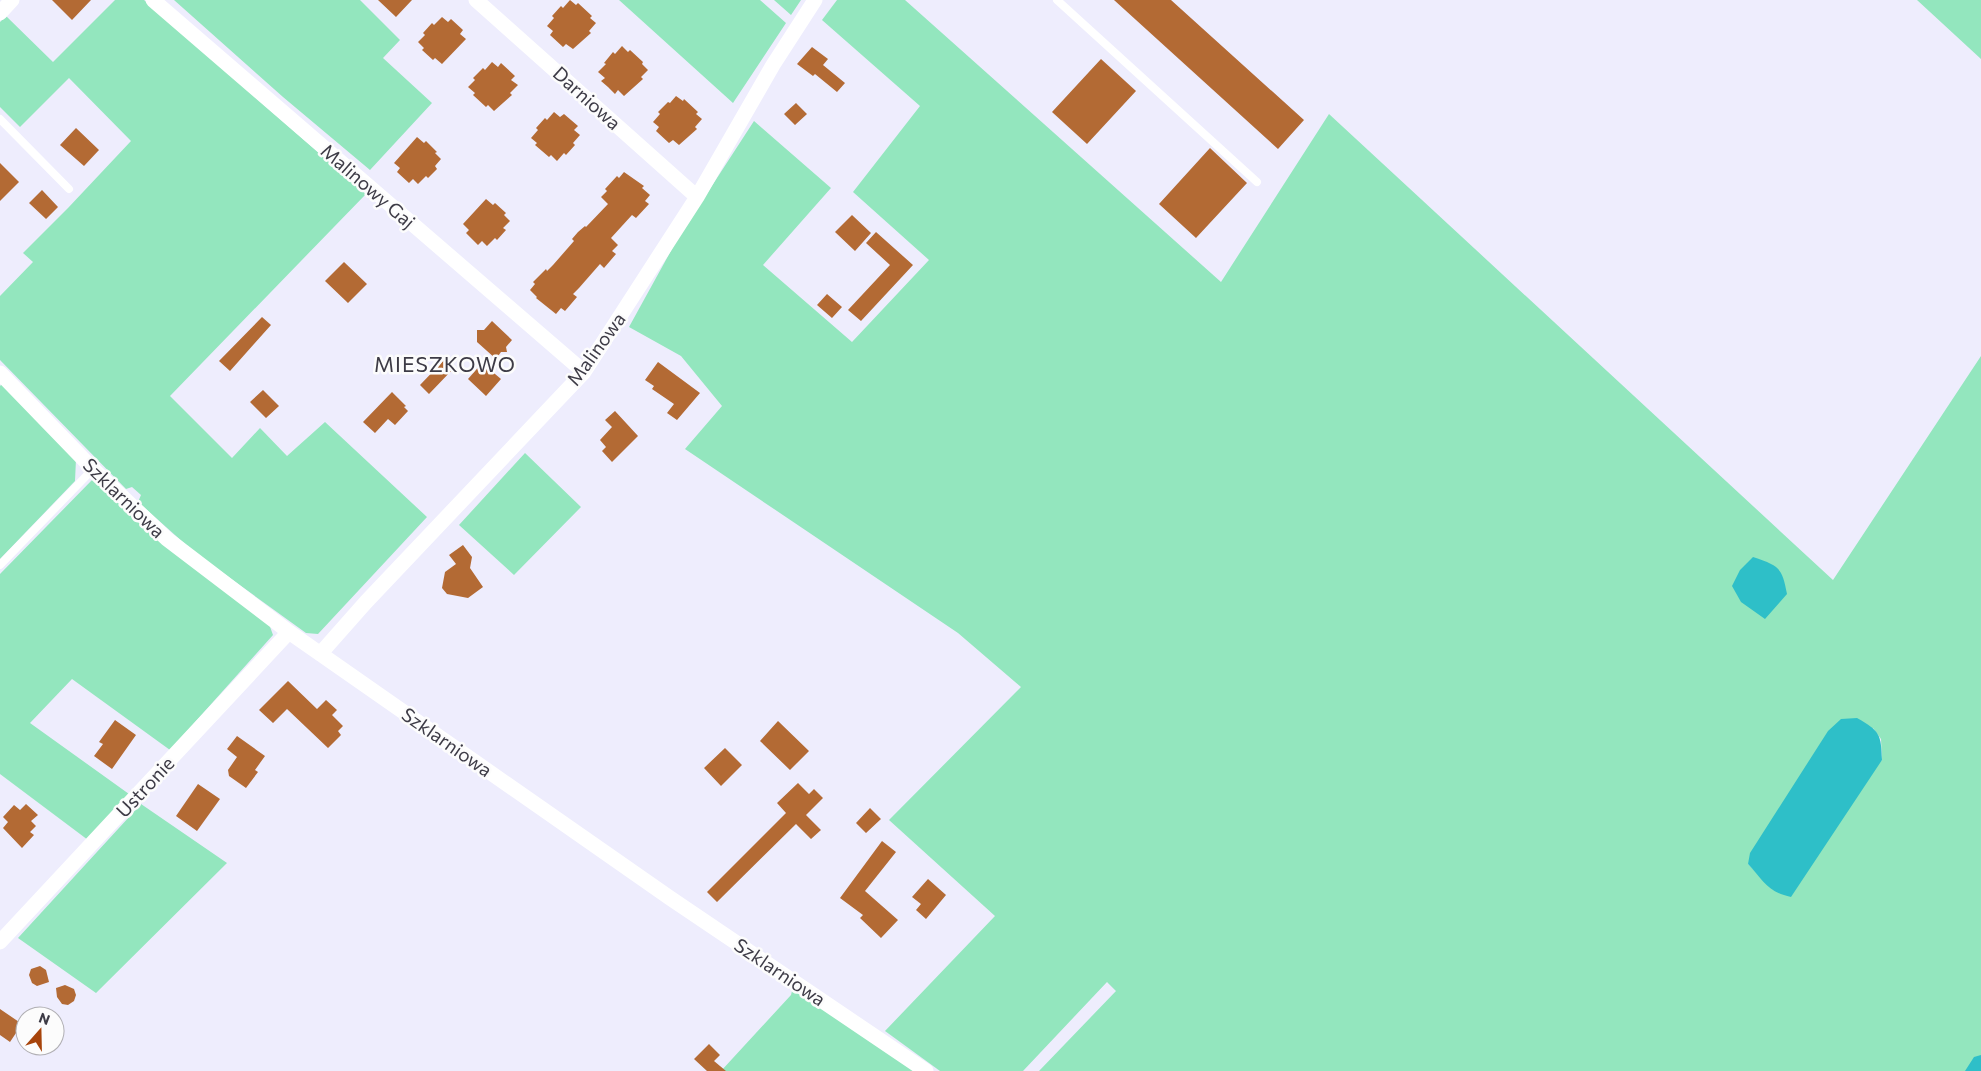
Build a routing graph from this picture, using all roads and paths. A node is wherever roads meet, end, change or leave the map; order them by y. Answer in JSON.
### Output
{"nodes":[{"id":1,"x":12,"y":0,"type":"edge"},
{"id":2,"x":153,"y":0,"type":"edge"},
{"id":3,"x":476,"y":0,"type":"edge"},
{"id":4,"x":815,"y":0,"type":"edge"},
{"id":5,"x":1056,"y":0,"type":"edge"},
{"id":6,"x":0,"y":13,"type":"edge"},
{"id":7,"x":0,"y":119,"type":"edge"},
{"id":8,"x":1257,"y":182,"type":"dead end"},
{"id":9,"x":69,"y":189,"type":"dead end"},
{"id":10,"x":697,"y":197,"type":"junction"},
{"id":11,"x":584,"y":372,"type":"junction"},
{"id":12,"x":2,"y":376,"type":"edge"},
{"id":13,"x":93,"y":469,"type":"junction"},
{"id":14,"x":0,"y":565,"type":"edge"},
{"id":15,"x":289,"y":632,"type":"junction"},
{"id":16,"x":320,"y":654,"type":"junction"},
{"id":17,"x":0,"y":942,"type":"edge"},
{"id":18,"x":926,"y":1071,"type":"edge"}],
"edges":[{"from":1,"to":6,"type":"street"},
{"from":2,"to":11,"type":"street","name":"Malinowy Gaj"},
{"from":3,"to":10,"type":"street","name":"Darniowa"},
{"from":4,"to":10,"type":"street","name":"Malinowa"},
{"from":5,"to":8,"type":"lane"},
{"from":7,"to":9,"type":"lane"},
{"from":10,"to":11,"type":"street","name":"Malinowa"},
{"from":11,"to":16,"type":"street","name":"Malinowa"},
{"from":12,"to":13,"type":"street","name":"Szklarniowa"},
{"from":13,"to":14,"type":"lane"},
{"from":13,"to":15,"type":"street","name":"Szklarniowa"},
{"from":15,"to":16,"type":"street","name":"Szklarniowa"},
{"from":15,"to":17,"type":"street","name":"Ustronie"},
{"from":16,"to":18,"type":"street","name":"Szklarniowa"}]}
